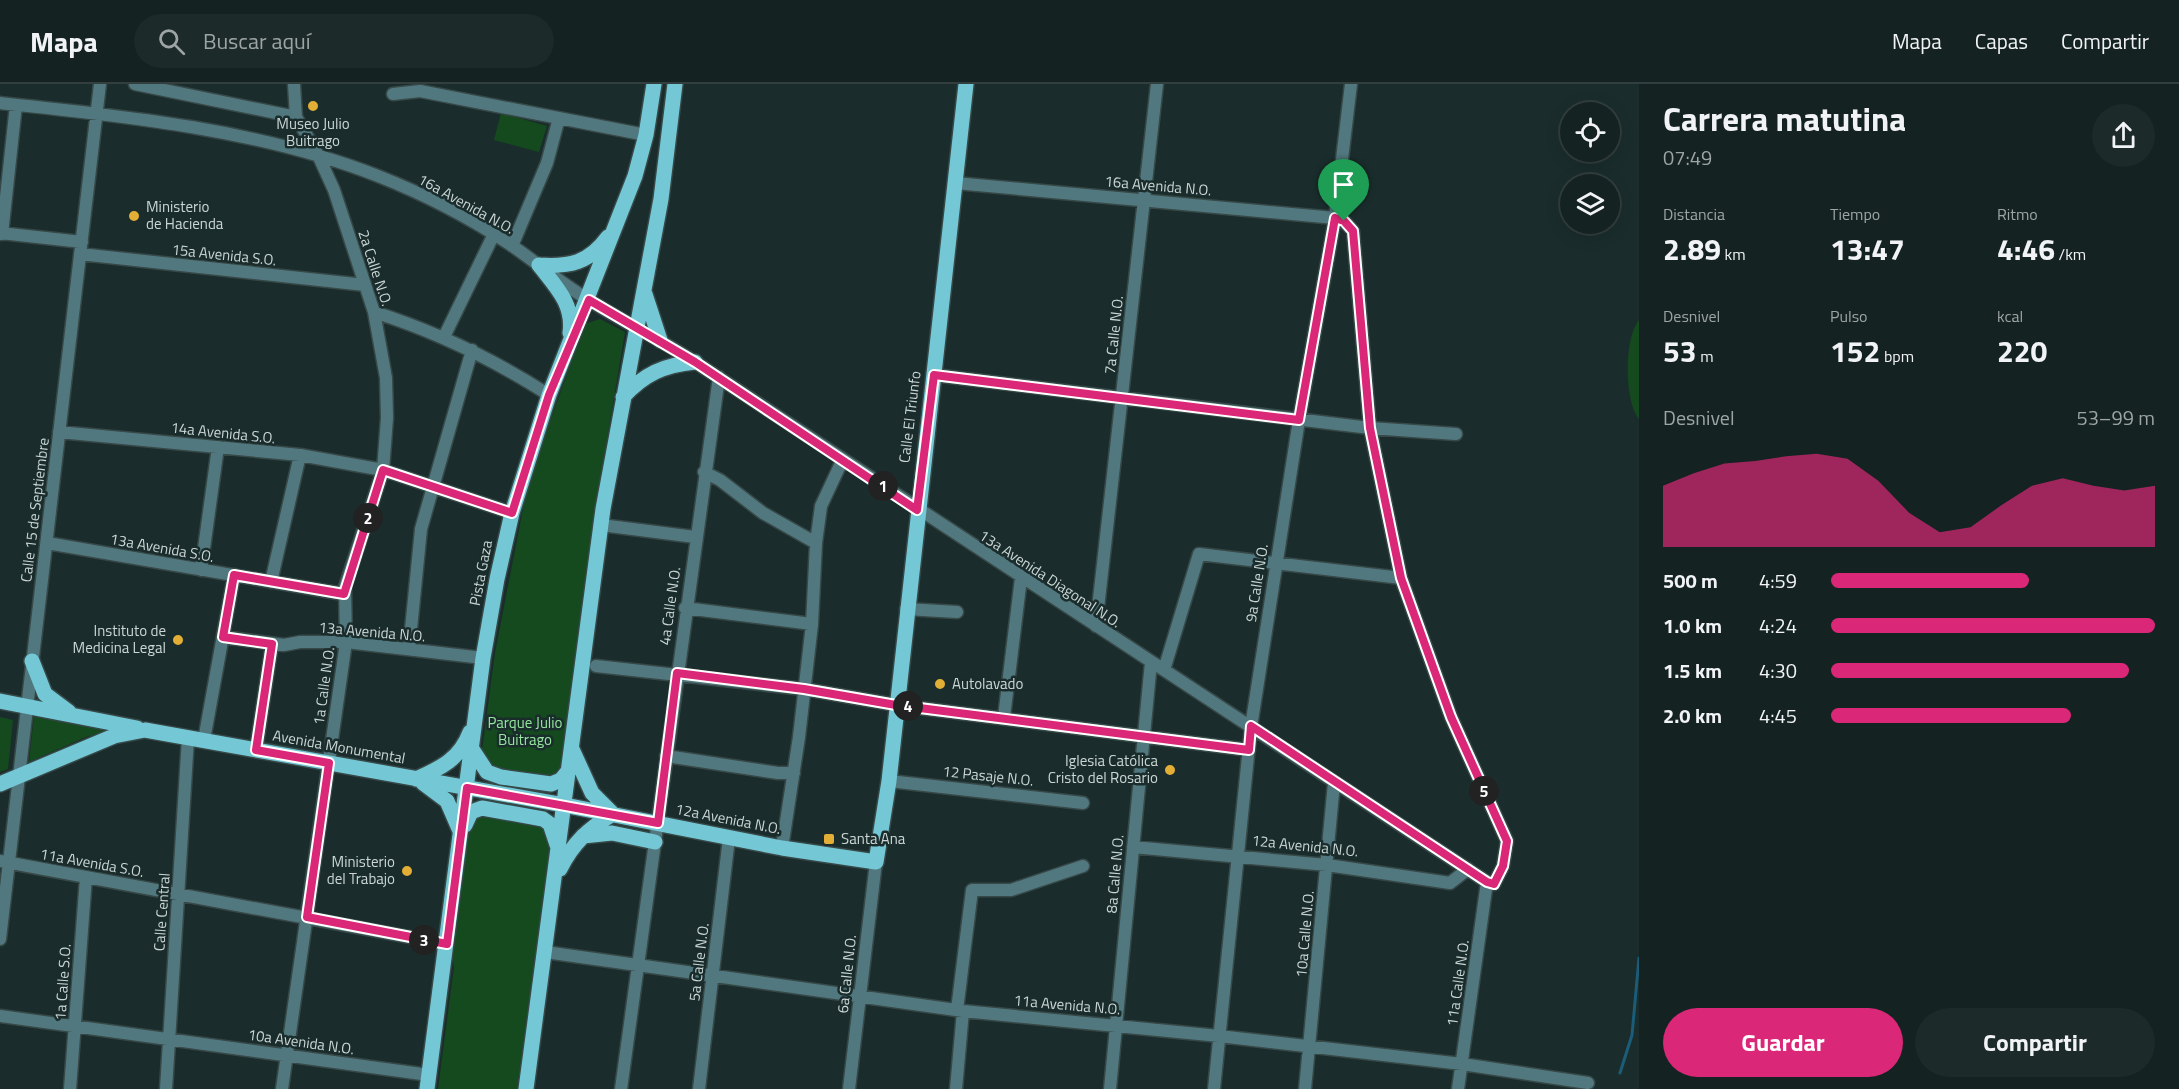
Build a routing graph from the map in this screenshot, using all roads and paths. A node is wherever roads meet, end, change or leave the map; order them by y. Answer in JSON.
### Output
{"nodes":[{"id":1,"x":100,"y":84,"type":"edge"},
{"id":2,"x":135,"y":84,"type":"edge"},
{"id":3,"x":294,"y":84,"type":"edge"},
{"id":4,"x":654,"y":84,"type":"edge"},
{"id":5,"x":675,"y":84,"type":"edge"},
{"id":6,"x":966,"y":84,"type":"edge"},
{"id":7,"x":1157,"y":84,"type":"edge"},
{"id":8,"x":1351,"y":84,"type":"edge"},
{"id":9,"x":393,"y":94,"type":"dead end"},
{"id":10,"x":0,"y":103,"type":"edge"},
{"id":11,"x":15,"y":105,"type":"junction"},
{"id":12,"x":97,"y":113,"type":"junction"},
{"id":13,"x":296,"y":117,"type":"junction"},
{"id":14,"x":559,"y":118,"type":"junction"},
{"id":15,"x":646,"y":135,"type":"junction"},
{"id":16,"x":318,"y":155,"type":"junction"},
{"id":17,"x":955,"y":183,"type":"junction"},
{"id":18,"x":1143,"y":199,"type":"junction"},
{"id":19,"x":1335,"y":218,"type":"junction"},
{"id":20,"x":617,"y":225,"type":"junction"},
{"id":21,"x":1,"y":233,"type":"edge"},
{"id":22,"x":494,"y":234,"type":"junction"},
{"id":23,"x":512,"y":246,"type":"junction"},
{"id":24,"x":81,"y":248,"type":"junction"},
{"id":25,"x":539,"y":265,"type":"junction"},
{"id":26,"x":365,"y":285,"type":"junction"},
{"id":27,"x":644,"y":286,"type":"junction"},
{"id":28,"x":589,"y":300,"type":"junction"},
{"id":29,"x":374,"y":312,"type":"junction"},
{"id":30,"x":636,"y":326,"type":"junction"},
{"id":31,"x":444,"y":337,"type":"junction"},
{"id":32,"x":660,"y":340,"type":"junction"},
{"id":33,"x":568,"y":348,"type":"junction"},
{"id":34,"x":472,"y":350,"type":"junction"},
{"id":35,"x":695,"y":362,"type":"junction"},
{"id":36,"x":934,"y":375,"type":"junction"},
{"id":37,"x":719,"y":377,"type":"junction"},
{"id":38,"x":549,"y":395,"type":"junction"},
{"id":39,"x":623,"y":397,"type":"junction"},
{"id":40,"x":1122,"y":397,"type":"junction"},
{"id":41,"x":1299,"y":420,"type":"junction"},
{"id":42,"x":1370,"y":428,"type":"junction"},
{"id":43,"x":59,"y":432,"type":"junction"},
{"id":44,"x":1456,"y":434,"type":"dead end"},
{"id":45,"x":218,"y":447,"type":"junction"},
{"id":46,"x":300,"y":455,"type":"junction"},
{"id":47,"x":843,"y":459,"type":"junction"},
{"id":48,"x":383,"y":470,"type":"junction"},
{"id":49,"x":704,"y":472,"type":"junction"},
{"id":50,"x":434,"y":487,"type":"junction"},
{"id":51,"x":917,"y":510,"type":"junction"},
{"id":52,"x":512,"y":513,"type":"junction"},
{"id":53,"x":601,"y":525,"type":"junction"},
{"id":54,"x":695,"y":537,"type":"junction"},
{"id":55,"x":46,"y":543,"type":"junction"},
{"id":56,"x":816,"y":543,"type":"junction"},
{"id":57,"x":1276,"y":564,"type":"junction"},
{"id":58,"x":201,"y":570,"type":"junction"},
{"id":59,"x":234,"y":575,"type":"junction"},
{"id":60,"x":1022,"y":578,"type":"junction"},
{"id":61,"x":1401,"y":578,"type":"junction"},
{"id":62,"x":271,"y":582,"type":"junction"},
{"id":63,"x":344,"y":594,"type":"junction"},
{"id":64,"x":685,"y":608,"type":"junction"},
{"id":65,"x":906,"y":609,"type":"junction"},
{"id":66,"x":957,"y":612,"type":"dead end"},
{"id":67,"x":813,"y":624,"type":"junction"},
{"id":68,"x":1096,"y":626,"type":"junction"},
{"id":69,"x":223,"y":637,"type":"junction"},
{"id":70,"x":346,"y":642,"type":"junction"},
{"id":71,"x":272,"y":644,"type":"junction"},
{"id":72,"x":409,"y":649,"type":"junction"},
{"id":73,"x":483,"y":658,"type":"junction"},
{"id":74,"x":32,"y":661,"type":"junction"},
{"id":75,"x":1151,"y":662,"type":"junction"},
{"id":76,"x":596,"y":666,"type":"dead end"},
{"id":77,"x":1164,"y":670,"type":"junction"},
{"id":78,"x":677,"y":673,"type":"junction"},
{"id":79,"x":804,"y":689,"type":"junction"},
{"id":80,"x":0,"y":701,"type":"edge"},
{"id":81,"x":896,"y":705,"type":"junction"},
{"id":82,"x":27,"y":707,"type":"junction"},
{"id":83,"x":477,"y":715,"type":"junction"},
{"id":84,"x":80,"y":717,"type":"junction"},
{"id":85,"x":1004,"y":717,"type":"junction"},
{"id":86,"x":1251,"y":726,"type":"junction"},
{"id":87,"x":145,"y":730,"type":"junction"},
{"id":88,"x":1143,"y":736,"type":"junction"},
{"id":89,"x":196,"y":739,"type":"junction"},
{"id":90,"x":572,"y":747,"type":"junction"},
{"id":91,"x":472,"y":749,"type":"junction"},
{"id":92,"x":256,"y":750,"type":"junction"},
{"id":93,"x":1249,"y":750,"type":"junction"},
{"id":94,"x":666,"y":756,"type":"junction"},
{"id":95,"x":329,"y":763,"type":"junction"},
{"id":96,"x":569,"y":770,"type":"junction"},
{"id":97,"x":794,"y":773,"type":"junction"},
{"id":98,"x":18,"y":778,"type":"junction"},
{"id":99,"x":416,"y":778,"type":"junction"},
{"id":100,"x":889,"y":782,"type":"junction"},
{"id":101,"x":1334,"y":783,"type":"junction"},
{"id":102,"x":0,"y":784,"type":"edge"},
{"id":103,"x":467,"y":788,"type":"junction"},
{"id":104,"x":1083,"y":802,"type":"dead end"},
{"id":105,"x":564,"y":805,"type":"junction"},
{"id":106,"x":613,"y":814,"type":"junction"},
{"id":107,"x":658,"y":823,"type":"junction"},
{"id":108,"x":583,"y":836,"type":"junction"},
{"id":109,"x":461,"y":837,"type":"junction"},
{"id":110,"x":729,"y":838,"type":"junction"},
{"id":111,"x":655,"y":842,"type":"junction"},
{"id":112,"x":1133,"y":847,"type":"junction"},
{"id":113,"x":782,"y":848,"type":"junction"},
{"id":114,"x":558,"y":853,"type":"junction"},
{"id":115,"x":1238,"y":857,"type":"junction"},
{"id":116,"x":4,"y":862,"type":"edge"},
{"id":117,"x":876,"y":862,"type":"junction"},
{"id":118,"x":1327,"y":865,"type":"junction"},
{"id":119,"x":1083,"y":866,"type":"dead end"},
{"id":120,"x":1468,"y":869,"type":"junction"},
{"id":121,"x":86,"y":877,"type":"junction"},
{"id":122,"x":556,"y":877,"type":"junction"},
{"id":123,"x":1491,"y":883,"type":"junction"},
{"id":124,"x":178,"y":893,"type":"junction"},
{"id":125,"x":307,"y":917,"type":"junction"},
{"id":126,"x":0,"y":939,"type":"edge"},
{"id":127,"x":447,"y":944,"type":"junction"},
{"id":128,"x":545,"y":952,"type":"junction"},
{"id":129,"x":638,"y":966,"type":"junction"},
{"id":130,"x":713,"y":977,"type":"junction"},
{"id":131,"x":860,"y":997,"type":"junction"},
{"id":132,"x":960,"y":1010,"type":"junction"},
{"id":133,"x":0,"y":1016,"type":"edge"},
{"id":134,"x":1116,"y":1024,"type":"junction"},
{"id":135,"x":75,"y":1026,"type":"junction"},
{"id":136,"x":1220,"y":1036,"type":"junction"},
{"id":137,"x":169,"y":1038,"type":"junction"},
{"id":138,"x":1310,"y":1046,"type":"junction"},
{"id":139,"x":287,"y":1055,"type":"junction"},
{"id":140,"x":1462,"y":1064,"type":"junction"},
{"id":141,"x":428,"y":1082,"type":"edge"},
{"id":142,"x":1588,"y":1083,"type":"dead end"},
{"id":143,"x":70,"y":1089,"type":"edge"},
{"id":144,"x":166,"y":1089,"type":"edge"},
{"id":145,"x":282,"y":1089,"type":"edge"},
{"id":146,"x":526,"y":1089,"type":"edge"},
{"id":147,"x":621,"y":1089,"type":"edge"},
{"id":148,"x":699,"y":1089,"type":"edge"},
{"id":149,"x":849,"y":1089,"type":"edge"},
{"id":150,"x":956,"y":1089,"type":"edge"},
{"id":151,"x":1110,"y":1089,"type":"edge"},
{"id":152,"x":1214,"y":1089,"type":"edge"},
{"id":153,"x":1305,"y":1089,"type":"edge"},
{"id":154,"x":1458,"y":1089,"type":"edge"}],
"edges":[{"from":1,"to":12,"type":"street","name":"Calle 15 de Septiembre"},
{"from":2,"to":13,"type":"street"},
{"from":3,"to":13,"type":"street","name":"2a Calle N.O."},
{"from":4,"to":15,"type":"main road","name":"Pista Gaza"},
{"from":5,"to":27,"type":"main road"},
{"from":6,"to":17,"type":"main road","name":"Calle El Triunfo"},
{"from":7,"to":18,"type":"street","name":"7a Calle N.O."},
{"from":8,"to":19,"type":"street","name":"9a Calle N.O."},
{"from":9,"to":14,"type":"street"},
{"from":10,"to":11,"type":"street","name":"16a Avenida N.O."},
{"from":11,"to":12,"type":"street","name":"16a Avenida N.O."},
{"from":11,"to":21,"type":"street"},
{"from":12,"to":16,"type":"street","name":"16a Avenida N.O."},
{"from":12,"to":24,"type":"street","name":"Calle 15 de Septiembre"},
{"from":13,"to":16,"type":"street","name":"2a Calle N.O."},
{"from":14,"to":15,"type":"street"},
{"from":14,"to":23,"type":"street"},
{"from":15,"to":20,"type":"main road","name":"Pista Gaza"},
{"from":16,"to":22,"type":"street","name":"16a Avenida N.O."},
{"from":16,"to":26,"type":"street","name":"2a Calle N.O."},
{"from":17,"to":18,"type":"street","name":"16a Avenida N.O."},
{"from":17,"to":36,"type":"main road","name":"Calle El Triunfo"},
{"from":18,"to":19,"type":"street","name":"16a Avenida N.O."},
{"from":18,"to":40,"type":"street","name":"7a Calle N.O."},
{"from":19,"to":41,"type":"street","name":"9a Calle N.O."},
{"from":19,"to":42,"type":"street","name":"11a Calle N.O."},
{"from":20,"to":25,"type":"main road"},
{"from":20,"to":28,"type":"main road","name":"Pista Gaza"},
{"from":21,"to":24,"type":"street","name":"15a Avenida S.O."},
{"from":22,"to":23,"type":"street","name":"16a Avenida N.O."},
{"from":22,"to":31,"type":"street"},
{"from":23,"to":25,"type":"street","name":"16a Avenida N.O."},
{"from":24,"to":26,"type":"street","name":"15a Avenida S.O."},
{"from":24,"to":43,"type":"street","name":"Calle 15 de Septiembre"},
{"from":25,"to":28,"type":"street","name":"16a Avenida N.O."},
{"from":25,"to":33,"type":"main road"},
{"from":26,"to":29,"type":"street","name":"2a Calle N.O."},
{"from":27,"to":30,"type":"main road"},
{"from":27,"to":32,"type":"main road"},
{"from":28,"to":30,"type":"street","name":"13a Avenida Diagonal N.O."},
{"from":28,"to":33,"type":"main road","name":"Pista Gaza"},
{"from":29,"to":31,"type":"street"},
{"from":29,"to":48,"type":"street","name":"2a Calle N.O."},
{"from":30,"to":32,"type":"street","name":"13a Avenida Diagonal N.O."},
{"from":30,"to":39,"type":"main road"},
{"from":31,"to":34,"type":"street"},
{"from":32,"to":35,"type":"street","name":"13a Avenida Diagonal N.O."},
{"from":33,"to":38,"type":"main road","name":"Pista Gaza"},
{"from":34,"to":38,"type":"street"},
{"from":34,"to":50,"type":"street"},
{"from":35,"to":37,"type":"street","name":"13a Avenida Diagonal N.O."},
{"from":35,"to":39,"type":"main road"},
{"from":36,"to":40,"type":"street"},
{"from":36,"to":51,"type":"main road","name":"Calle El Triunfo"},
{"from":37,"to":47,"type":"street","name":"13a Avenida Diagonal N.O."},
{"from":37,"to":49,"type":"street","name":"4a Calle N.O."},
{"from":38,"to":52,"type":"main road","name":"Pista Gaza"},
{"from":39,"to":53,"type":"main road"},
{"from":40,"to":41,"type":"street"},
{"from":40,"to":68,"type":"street","name":"7a Calle N.O."},
{"from":41,"to":42,"type":"street"},
{"from":41,"to":57,"type":"street","name":"9a Calle N.O."},
{"from":42,"to":44,"type":"street"},
{"from":42,"to":61,"type":"street","name":"11a Calle N.O."},
{"from":43,"to":45,"type":"street","name":"14a Avenida S.O."},
{"from":43,"to":55,"type":"street","name":"Calle 15 de Septiembre"},
{"from":45,"to":46,"type":"street","name":"14a Avenida S.O."},
{"from":45,"to":58,"type":"street"},
{"from":46,"to":48,"type":"street","name":"14a Avenida S.O."},
{"from":46,"to":62,"type":"street"},
{"from":47,"to":51,"type":"street","name":"13a Avenida Diagonal N.O."},
{"from":47,"to":56,"type":"street"},
{"from":48,"to":50,"type":"street","name":"14a Avenida S.O."},
{"from":48,"to":63,"type":"street","name":"1a Calle N.O."},
{"from":49,"to":54,"type":"street","name":"4a Calle N.O."},
{"from":49,"to":56,"type":"street"},
{"from":50,"to":52,"type":"street","name":"14a Avenida S.O."},
{"from":50,"to":72,"type":"street"},
{"from":51,"to":60,"type":"street","name":"13a Avenida Diagonal N.O."},
{"from":51,"to":65,"type":"main road","name":"Calle El Triunfo"},
{"from":52,"to":73,"type":"main road","name":"Pista Gaza"},
{"from":53,"to":54,"type":"street"},
{"from":53,"to":90,"type":"main road"},
{"from":54,"to":64,"type":"street","name":"4a Calle N.O."},
{"from":55,"to":58,"type":"street","name":"13a Avenida S.O."},
{"from":55,"to":74,"type":"street","name":"Calle 15 de Septiembre"},
{"from":56,"to":67,"type":"street"},
{"from":57,"to":61,"type":"street"},
{"from":57,"to":77,"type":"street"},
{"from":57,"to":86,"type":"street","name":"9a Calle N.O."},
{"from":58,"to":59,"type":"street","name":"13a Avenida S.O."},
{"from":59,"to":62,"type":"street","name":"13a Avenida S.O."},
{"from":59,"to":69,"type":"street","name":"Calle Central"},
{"from":60,"to":68,"type":"street","name":"13a Avenida Diagonal N.O."},
{"from":60,"to":85,"type":"street"},
{"from":61,"to":123,"type":"street","name":"11a Calle N.O."},
{"from":62,"to":63,"type":"street","name":"13a Avenida S.O."},
{"from":63,"to":70,"type":"street","name":"1a Calle N.O."},
{"from":64,"to":67,"type":"street"},
{"from":64,"to":78,"type":"street","name":"4a Calle N.O."},
{"from":65,"to":66,"type":"street"},
{"from":65,"to":81,"type":"main road","name":"Calle El Triunfo"},
{"from":67,"to":79,"type":"street"},
{"from":68,"to":75,"type":"street","name":"13a Avenida Diagonal N.O."},
{"from":69,"to":71,"type":"street","name":"13a Avenida N.O."},
{"from":69,"to":89,"type":"street","name":"Calle Central"},
{"from":70,"to":71,"type":"street","name":"13a Avenida N.O."},
{"from":70,"to":72,"type":"street","name":"13a Avenida N.O."},
{"from":70,"to":95,"type":"street","name":"1a Calle N.O."},
{"from":71,"to":92,"type":"street"},
{"from":72,"to":73,"type":"street","name":"13a Avenida N.O."},
{"from":73,"to":83,"type":"main road","name":"Pista Gaza"},
{"from":74,"to":82,"type":"street","name":"Calle 15 de Septiembre"},
{"from":74,"to":84,"type":"main road"},
{"from":75,"to":77,"type":"street","name":"13a Avenida Diagonal N.O."},
{"from":75,"to":88,"type":"street","name":"8a Calle N.O."},
{"from":76,"to":78,"type":"street"},
{"from":77,"to":86,"type":"street","name":"13a Avenida Diagonal N.O."},
{"from":78,"to":79,"type":"street"},
{"from":78,"to":94,"type":"street","name":"4a Calle N.O."},
{"from":79,"to":81,"type":"street"},
{"from":79,"to":97,"type":"street"},
{"from":80,"to":82,"type":"main road"},
{"from":81,"to":85,"type":"street"},
{"from":81,"to":100,"type":"main road","name":"Calle El Triunfo"},
{"from":82,"to":84,"type":"main road"},
{"from":82,"to":98,"type":"street","name":"Calle 15 de Septiembre"},
{"from":83,"to":91,"type":"main road","name":"Pista Gaza"},
{"from":83,"to":99,"type":"main road"},
{"from":84,"to":87,"type":"main road"},
{"from":85,"to":88,"type":"street"},
{"from":86,"to":93,"type":"street","name":"9a Calle N.O."},
{"from":86,"to":101,"type":"street","name":"13a Avenida Diagonal N.O."},
{"from":87,"to":89,"type":"main road","name":"Avenida Monumental"},
{"from":87,"to":98,"type":"main road","name":"Avenida Monumental"},
{"from":88,"to":93,"type":"street"},
{"from":88,"to":112,"type":"street","name":"8a Calle N.O."},
{"from":89,"to":92,"type":"main road","name":"Avenida Monumental"},
{"from":89,"to":124,"type":"street","name":"Calle Central"},
{"from":90,"to":96,"type":"main road"},
{"from":90,"to":106,"type":"main road"},
{"from":91,"to":96,"type":"main road"},
{"from":91,"to":103,"type":"main road","name":"Pista Gaza"},
{"from":92,"to":95,"type":"main road","name":"Avenida Monumental"},
{"from":93,"to":115,"type":"street","name":"9a Calle N.O."},
{"from":94,"to":97,"type":"street"},
{"from":94,"to":107,"type":"street","name":"4a Calle N.O."},
{"from":95,"to":99,"type":"main road","name":"Avenida Monumental"},
{"from":95,"to":125,"type":"street","name":"1a Calle N.O."},
{"from":96,"to":105,"type":"main road"},
{"from":97,"to":113,"type":"street"},
{"from":98,"to":102,"type":"main road","name":"Avenida Monumental"},
{"from":98,"to":116,"type":"street","name":"Calle 15 de Septiembre"},
{"from":99,"to":103,"type":"main road","name":"Avenida Monumental"},
{"from":99,"to":109,"type":"main road"},
{"from":100,"to":104,"type":"street","name":"12 Pasaje N.O."},
{"from":100,"to":117,"type":"main road","name":"Calle El Triunfo"},
{"from":101,"to":118,"type":"street","name":"10a Calle N.O."},
{"from":101,"to":120,"type":"street","name":"13a Avenida Diagonal N.O."},
{"from":103,"to":105,"type":"main road","name":"12a Avenida N.O."},
{"from":103,"to":109,"type":"main road","name":"Pista Gaza"},
{"from":105,"to":106,"type":"main road","name":"12a Avenida N.O."},
{"from":105,"to":114,"type":"main road"},
{"from":106,"to":107,"type":"main road","name":"12a Avenida N.O."},
{"from":106,"to":108,"type":"main road"},
{"from":107,"to":110,"type":"main road","name":"12a Avenida N.O."},
{"from":107,"to":111,"type":"street","name":"4a Calle N.O."},
{"from":108,"to":111,"type":"main road"},
{"from":108,"to":122,"type":"main road"},
{"from":109,"to":114,"type":"main road"},
{"from":109,"to":127,"type":"main road","name":"Pista Gaza"},
{"from":110,"to":113,"type":"main road","name":"12a Avenida N.O."},
{"from":110,"to":130,"type":"street","name":"5a Calle N.O."},
{"from":111,"to":129,"type":"street","name":"4a Calle N.O."},
{"from":112,"to":115,"type":"street","name":"12a Avenida N.O."},
{"from":112,"to":134,"type":"street","name":"8a Calle N.O."},
{"from":113,"to":117,"type":"main road","name":"12a Avenida N.O."},
{"from":114,"to":122,"type":"main road"},
{"from":115,"to":118,"type":"street","name":"12a Avenida N.O."},
{"from":115,"to":136,"type":"street","name":"9a Calle N.O."},
{"from":116,"to":121,"type":"street","name":"11a Avenida S.O."},
{"from":116,"to":126,"type":"street","name":"Calle 15 de Septiembre"},
{"from":117,"to":131,"type":"street","name":"6a Calle N.O."},
{"from":118,"to":120,"type":"street","name":"12a Avenida N.O."},
{"from":118,"to":138,"type":"street","name":"10a Calle N.O."},
{"from":119,"to":132,"type":"street"},
{"from":120,"to":123,"type":"street","name":"13a Avenida Diagonal N.O."},
{"from":121,"to":124,"type":"street","name":"11a Avenida S.O."},
{"from":121,"to":135,"type":"street","name":"1a Calle S.O."},
{"from":122,"to":128,"type":"main road"},
{"from":123,"to":140,"type":"street","name":"11a Calle N.O."},
{"from":124,"to":125,"type":"street"},
{"from":124,"to":137,"type":"street","name":"Calle Central"},
{"from":125,"to":127,"type":"street"},
{"from":125,"to":139,"type":"street","name":"1a Calle N.O."},
{"from":127,"to":141,"type":"main road","name":"Pista Gaza"},
{"from":128,"to":129,"type":"street","name":"11a Avenida N.O."},
{"from":128,"to":146,"type":"main road"},
{"from":129,"to":130,"type":"street","name":"11a Avenida N.O."},
{"from":129,"to":147,"type":"street","name":"4a Calle N.O."},
{"from":130,"to":131,"type":"street","name":"11a Avenida N.O."},
{"from":130,"to":148,"type":"street","name":"5a Calle N.O."},
{"from":131,"to":132,"type":"street","name":"11a Avenida N.O."},
{"from":131,"to":149,"type":"street","name":"6a Calle N.O."},
{"from":132,"to":134,"type":"street","name":"11a Avenida N.O."},
{"from":132,"to":150,"type":"street"},
{"from":133,"to":135,"type":"street","name":"10a Avenida N.O."},
{"from":134,"to":136,"type":"street","name":"11a Avenida N.O."},
{"from":134,"to":151,"type":"street","name":"8a Calle N.O."},
{"from":135,"to":137,"type":"street","name":"10a Avenida N.O."},
{"from":135,"to":143,"type":"street","name":"1a Calle S.O."},
{"from":136,"to":138,"type":"street","name":"11a Avenida N.O."},
{"from":136,"to":152,"type":"street","name":"9a Calle N.O."},
{"from":137,"to":139,"type":"street","name":"10a Avenida N.O."},
{"from":137,"to":144,"type":"street","name":"Calle Central"},
{"from":138,"to":140,"type":"street","name":"11a Avenida N.O."},
{"from":138,"to":153,"type":"street","name":"10a Calle N.O."},
{"from":139,"to":141,"type":"street","name":"10a Avenida N.O."},
{"from":139,"to":145,"type":"street","name":"1a Calle N.O."},
{"from":140,"to":142,"type":"street","name":"11a Avenida N.O."},
{"from":140,"to":154,"type":"street","name":"11a Calle N.O."}]}
